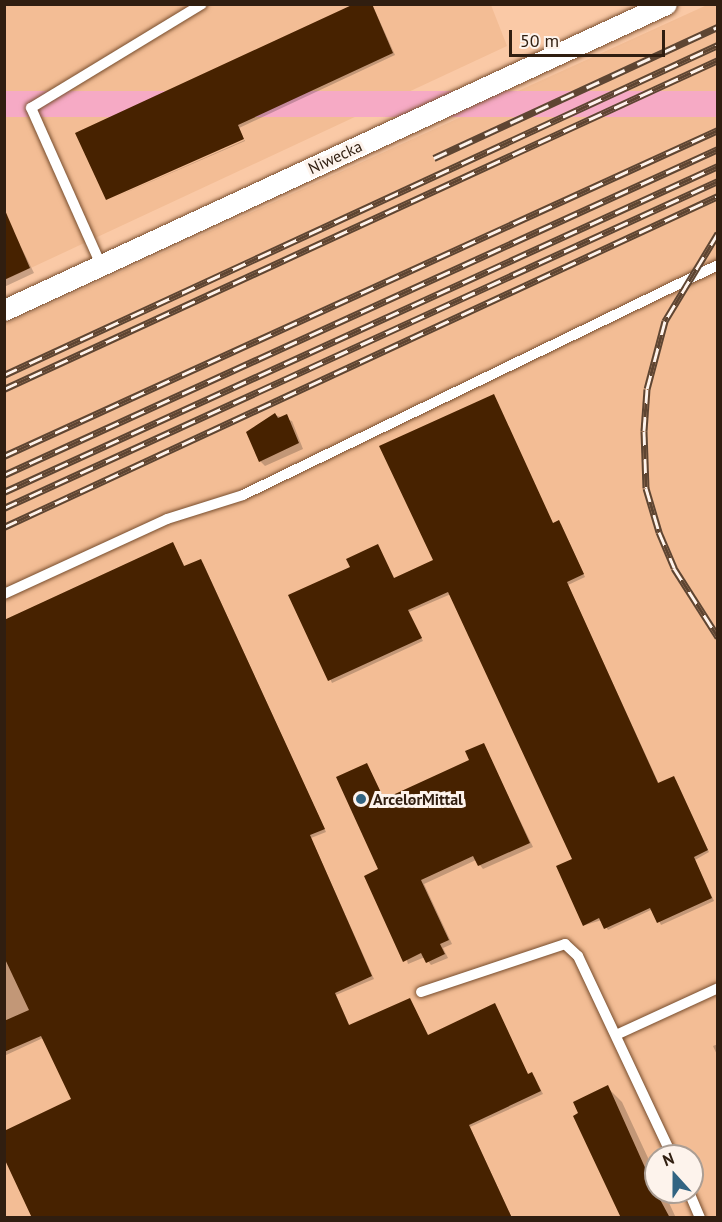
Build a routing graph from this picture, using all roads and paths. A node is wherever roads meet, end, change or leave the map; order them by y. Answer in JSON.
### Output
{"nodes":[{"id":1,"x":202,"y":4,"type":"edge"},
{"id":2,"x":663,"y":5,"type":"edge"},
{"id":3,"x":101,"y":265,"type":"junction"},
{"id":4,"x":717,"y":265,"type":"edge"},
{"id":5,"x":4,"y":310,"type":"edge"},
{"id":6,"x":4,"y":594,"type":"edge"},
{"id":7,"x":717,"y":988,"type":"edge"},
{"id":8,"x":421,"y":992,"type":"dead end"},
{"id":9,"x":616,"y":1035,"type":"junction"},
{"id":10,"x":666,"y":1144,"type":"edge"},
{"id":11,"x":694,"y":1204,"type":"edge"},
{"id":12,"x":700,"y":1218,"type":"edge"}],
"edges":[{"from":1,"to":3,"type":"lane"},
{"from":2,"to":3,"type":"street","name":"Niwecka"},
{"from":3,"to":5,"type":"street","name":"Niwecka"},
{"from":4,"to":6,"type":"lane"},
{"from":7,"to":9,"type":"lane"},
{"from":8,"to":9,"type":"lane"},
{"from":9,"to":10,"type":"lane"},
{"from":11,"to":12,"type":"lane"}]}
